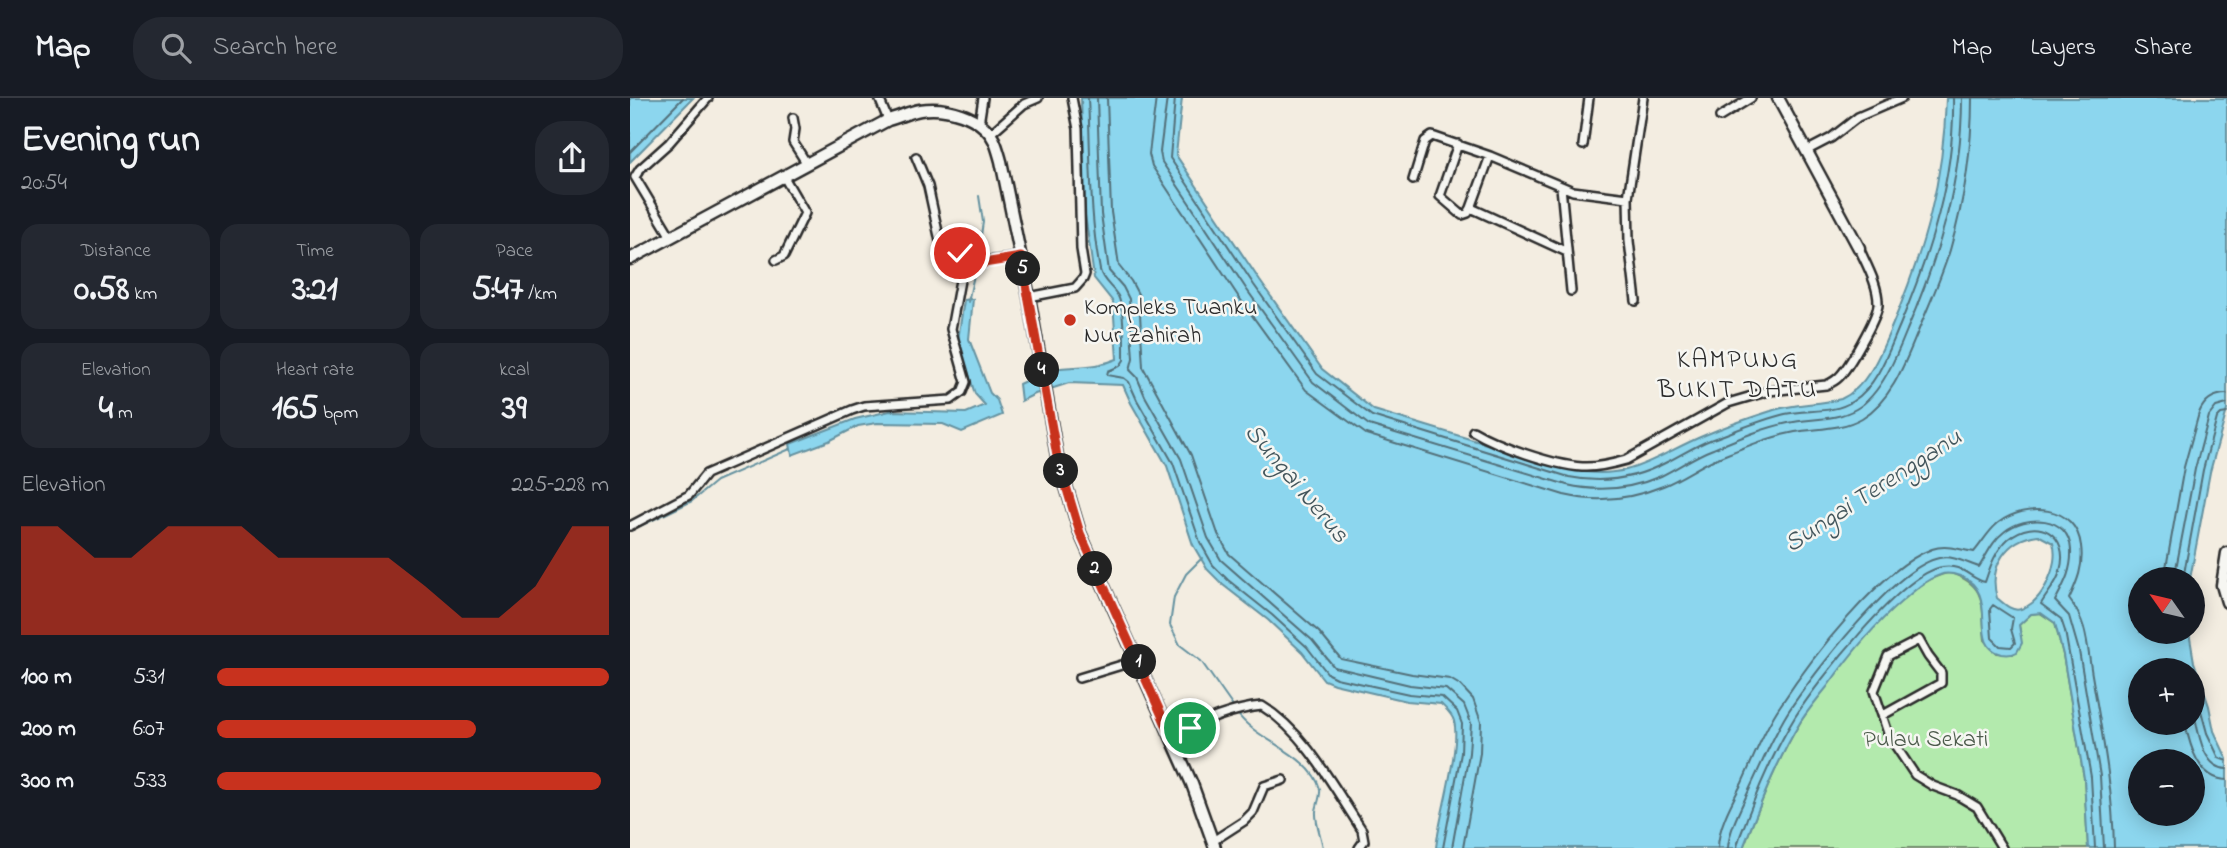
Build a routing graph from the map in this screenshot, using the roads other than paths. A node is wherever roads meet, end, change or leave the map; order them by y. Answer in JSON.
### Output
{"nodes":[{"id":1,"x":708,"y":98,"type":"edge"},
{"id":2,"x":879,"y":98,"type":"edge"},
{"id":3,"x":983,"y":98,"type":"edge"},
{"id":4,"x":1038,"y":98,"type":"edge"},
{"id":5,"x":1072,"y":98,"type":"edge"},
{"id":6,"x":1589,"y":98,"type":"edge"},
{"id":7,"x":1643,"y":98,"type":"edge"},
{"id":8,"x":1751,"y":98,"type":"edge"},
{"id":9,"x":1778,"y":98,"type":"edge"},
{"id":10,"x":1902,"y":98,"type":"edge"},
{"id":11,"x":1720,"y":117,"type":"dead end"},
{"id":12,"x":793,"y":118,"type":"dead end"},
{"id":13,"x":888,"y":120,"type":"junction"},
{"id":14,"x":979,"y":124,"type":"junction"},
{"id":15,"x":990,"y":134,"type":"junction"},
{"id":16,"x":1458,"y":145,"type":"junction"},
{"id":17,"x":1583,"y":145,"type":"dead end"},
{"id":18,"x":1806,"y":150,"type":"junction"},
{"id":19,"x":1490,"y":156,"type":"junction"},
{"id":20,"x":916,"y":157,"type":"dead end"},
{"id":21,"x":807,"y":164,"type":"junction"},
{"id":22,"x":784,"y":177,"type":"junction"},
{"id":23,"x":1413,"y":180,"type":"dead end"},
{"id":24,"x":1561,"y":187,"type":"junction"},
{"id":25,"x":1628,"y":198,"type":"junction"},
{"id":26,"x":1471,"y":208,"type":"junction"},
{"id":27,"x":671,"y":237,"type":"junction"},
{"id":28,"x":1859,"y":248,"type":"joint"},
{"id":29,"x":1567,"y":252,"type":"junction"},
{"id":30,"x":1021,"y":257,"type":"junction"},
{"id":31,"x":630,"y":259,"type":"edge"},
{"id":32,"x":776,"y":260,"type":"dead end"},
{"id":33,"x":967,"y":264,"type":"junction"},
{"id":34,"x":1571,"y":291,"type":"dead end"},
{"id":35,"x":1029,"y":297,"type":"junction"},
{"id":36,"x":1636,"y":301,"type":"dead end"},
{"id":37,"x":1473,"y":431,"type":"dead end"},
{"id":38,"x":630,"y":526,"type":"edge"},
{"id":39,"x":2227,"y":552,"type":"edge"},
{"id":40,"x":2227,"y":602,"type":"edge"},
{"id":41,"x":1138,"y":660,"type":"junction"},
{"id":42,"x":1079,"y":678,"type":"dead end"},
{"id":43,"x":1882,"y":715,"type":"dead end"},
{"id":44,"x":1172,"y":738,"type":"junction"},
{"id":45,"x":1283,"y":780,"type":"dead end"},
{"id":46,"x":1214,"y":844,"type":"edge"},
{"id":47,"x":1359,"y":848,"type":"edge"},
{"id":48,"x":2002,"y":848,"type":"edge"}],
"edges":[{"from":1,"to":27,"type":"street"},
{"from":2,"to":13,"type":"street"},
{"from":3,"to":14,"type":"street"},
{"from":4,"to":15,"type":"street"},
{"from":5,"to":35,"type":"street"},
{"from":6,"to":17,"type":"street"},
{"from":7,"to":25,"type":"street"},
{"from":8,"to":11,"type":"street"},
{"from":9,"to":18,"type":"street"},
{"from":10,"to":18,"type":"street"},
{"from":12,"to":21,"type":"street"},
{"from":13,"to":14,"type":"street"},
{"from":13,"to":21,"type":"street"},
{"from":14,"to":15,"type":"street"},
{"from":15,"to":30,"type":"street"},
{"from":16,"to":19,"type":"street"},
{"from":16,"to":23,"type":"street"},
{"from":16,"to":26,"type":"street"},
{"from":18,"to":28,"type":"street"},
{"from":19,"to":24,"type":"street"},
{"from":19,"to":26,"type":"street"},
{"from":20,"to":33,"type":"street"},
{"from":21,"to":22,"type":"street"},
{"from":22,"to":27,"type":"street"},
{"from":22,"to":32,"type":"street"},
{"from":24,"to":25,"type":"street"},
{"from":24,"to":29,"type":"street"},
{"from":25,"to":36,"type":"street"},
{"from":26,"to":29,"type":"street"},
{"from":27,"to":31,"type":"street"},
{"from":28,"to":37,"type":"street"},
{"from":29,"to":34,"type":"street"},
{"from":30,"to":33,"type":"street"},
{"from":30,"to":35,"type":"street"},
{"from":33,"to":38,"type":"street"},
{"from":35,"to":41,"type":"street"},
{"from":39,"to":40,"type":"street"},
{"from":41,"to":42,"type":"street"},
{"from":41,"to":44,"type":"street"},
{"from":43,"to":48,"type":"street"},
{"from":44,"to":46,"type":"street"},
{"from":44,"to":47,"type":"street"},
{"from":45,"to":46,"type":"street"}]}
